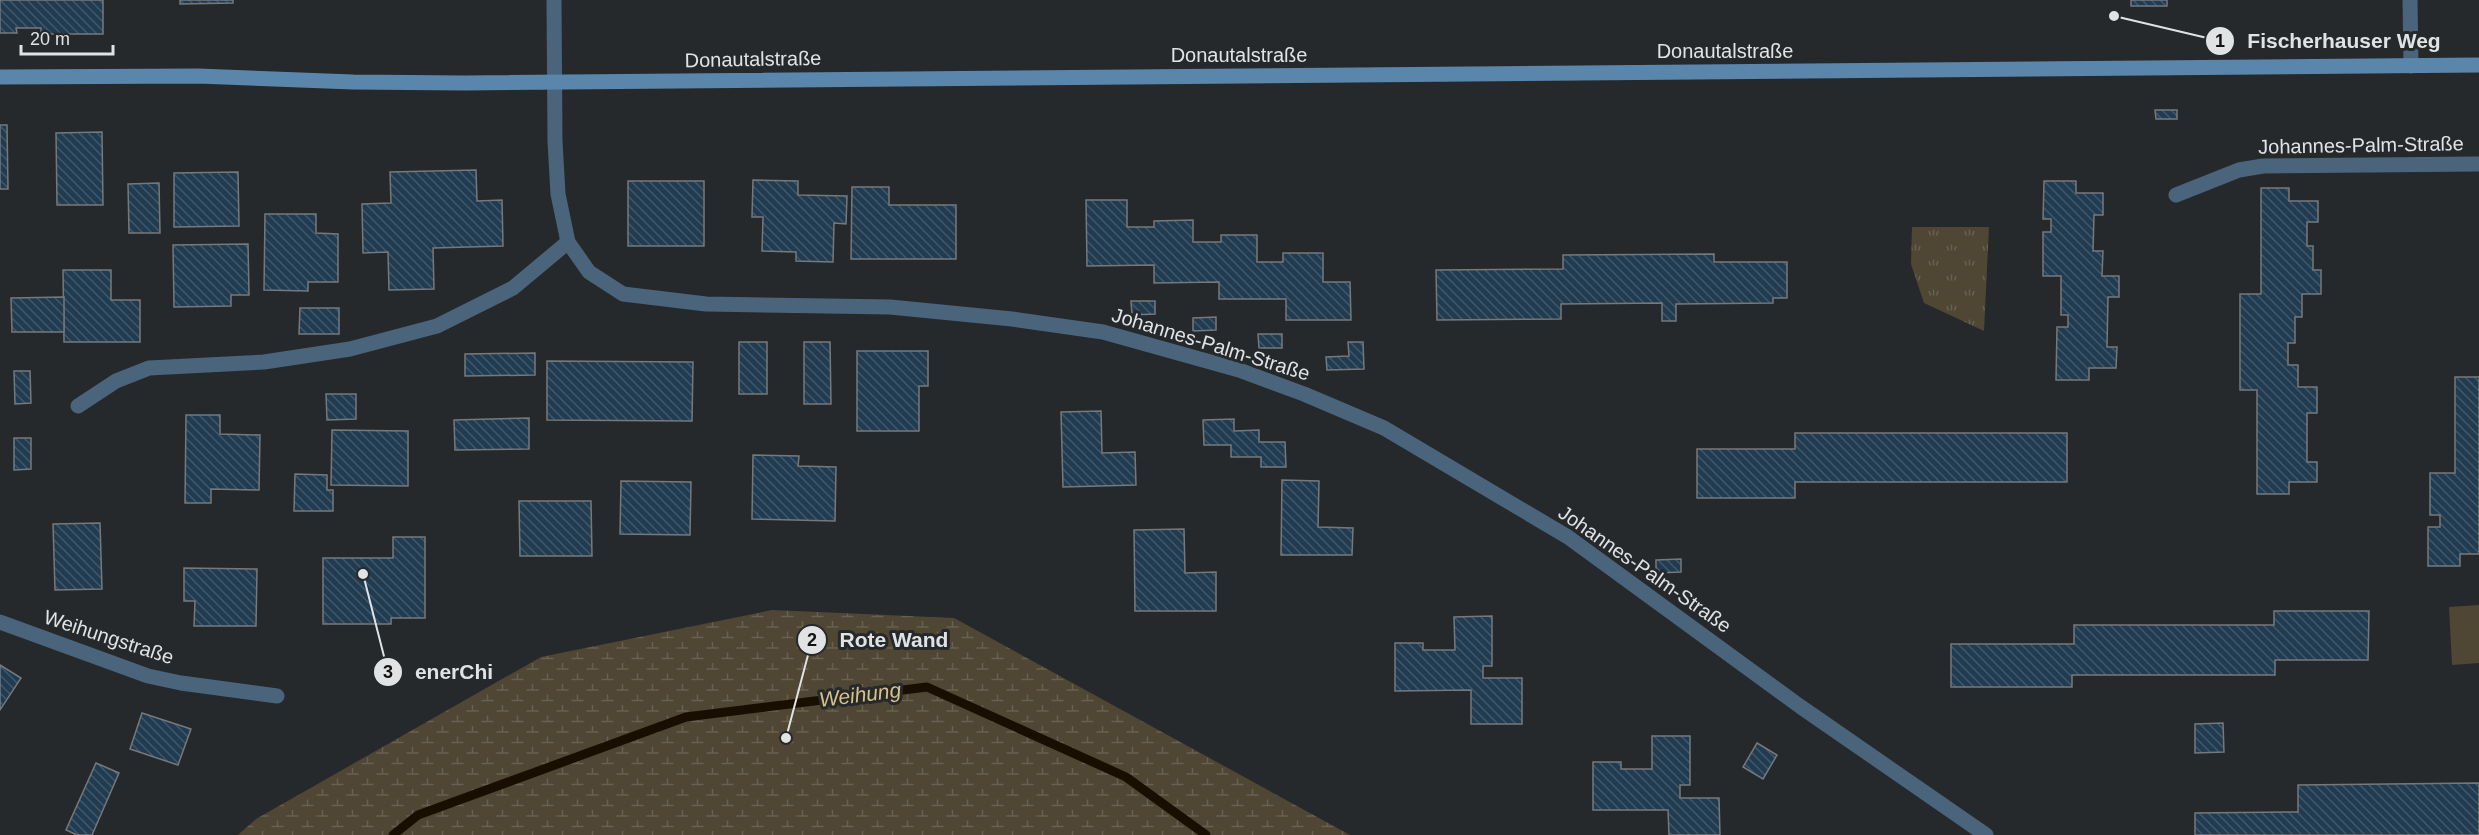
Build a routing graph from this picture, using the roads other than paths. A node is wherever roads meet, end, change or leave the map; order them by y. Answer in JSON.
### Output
{"nodes":[{"id":1,"x":554,"y":0,"type":"edge"},
{"id":2,"x":2410,"y":0,"type":"edge"},
{"id":3,"x":2479,"y":65,"type":"edge"},
{"id":4,"x":2411,"y":66,"type":"junction"},
{"id":5,"x":0,"y":77,"type":"edge"},
{"id":6,"x":555,"y":82,"type":"junction"},
{"id":7,"x":2479,"y":164,"type":"edge"},
{"id":8,"x":2176,"y":195,"type":"dead end"},
{"id":9,"x":568,"y":242,"type":"junction"},
{"id":10,"x":78,"y":406,"type":"dead end"},
{"id":11,"x":0,"y":622,"type":"edge"},
{"id":12,"x":277,"y":696,"type":"dead end"},
{"id":13,"x":1986,"y":835,"type":"edge"}],
"edges":[{"from":1,"to":6,"type":"street","name":"Johannes-Palm-Straße"},
{"from":2,"to":4,"type":"street"},
{"from":3,"to":4,"type":"main road","name":"Donautalstraße"},
{"from":4,"to":6,"type":"main road","name":"Donautalstraße"},
{"from":5,"to":6,"type":"main road","name":"Donautalstraße"},
{"from":6,"to":9,"type":"street","name":"Johannes-Palm-Straße"},
{"from":7,"to":8,"type":"street","name":"Johannes-Palm-Straße"},
{"from":9,"to":10,"type":"street"},
{"from":9,"to":13,"type":"street","name":"Johannes-Palm-Straße"},
{"from":11,"to":12,"type":"street","name":"Weihungstraße"}]}
